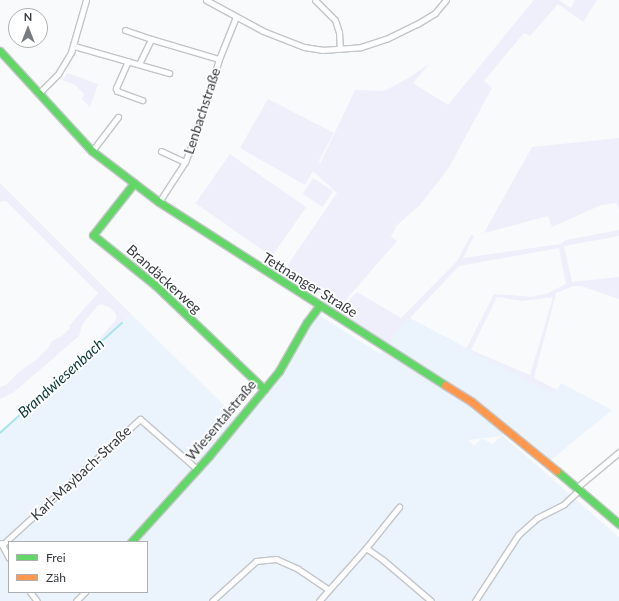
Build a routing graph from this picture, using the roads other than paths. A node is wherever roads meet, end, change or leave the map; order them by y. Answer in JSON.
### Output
{"nodes":[{"id":1,"x":86,"y":0,"type":"edge"},
{"id":2,"x":206,"y":0,"type":"edge"},
{"id":3,"x":446,"y":0,"type":"edge"},
{"id":4,"x":318,"y":1,"type":"edge"},
{"id":5,"x":236,"y":17,"type":"junction"},
{"id":6,"x":125,"y":30,"type":"dead end"},
{"id":7,"x":151,"y":39,"type":"junction"},
{"id":8,"x":74,"y":46,"type":"junction"},
{"id":9,"x":340,"y":49,"type":"junction"},
{"id":10,"x":0,"y":51,"type":"edge"},
{"id":11,"x":219,"y":58,"type":"junction"},
{"id":12,"x":128,"y":61,"type":"junction"},
{"id":13,"x":139,"y":64,"type":"junction"},
{"id":14,"x":168,"y":73,"type":"dead end"},
{"id":15,"x":38,"y":94,"type":"junction"},
{"id":16,"x":142,"y":100,"type":"dead end"},
{"id":17,"x":118,"y":117,"type":"dead end"},
{"id":18,"x":92,"y":150,"type":"junction"},
{"id":19,"x":161,"y":152,"type":"dead end"},
{"id":20,"x":185,"y":162,"type":"junction"},
{"id":21,"x":134,"y":182,"type":"junction"},
{"id":22,"x":159,"y":202,"type":"junction"},
{"id":23,"x":319,"y":306,"type":"junction"},
{"id":24,"x":264,"y":390,"type":"junction"},
{"id":25,"x":619,"y":452,"type":"edge"},
{"id":26,"x":197,"y":469,"type":"junction"},
{"id":27,"x":577,"y":489,"type":"junction"},
{"id":28,"x":399,"y":507,"type":"dead end"},
{"id":29,"x":619,"y":524,"type":"edge"},
{"id":30,"x":132,"y":541,"type":"edge"},
{"id":31,"x":1,"y":544,"type":"edge"},
{"id":32,"x":366,"y":548,"type":"junction"},
{"id":33,"x":8,"y":556,"type":"edge"},
{"id":34,"x":328,"y":590,"type":"junction"},
{"id":35,"x":31,"y":593,"type":"edge"},
{"id":36,"x":84,"y":593,"type":"edge"},
{"id":37,"x":37,"y":601,"type":"edge"},
{"id":38,"x":76,"y":601,"type":"edge"},
{"id":39,"x":212,"y":601,"type":"edge"},
{"id":40,"x":319,"y":601,"type":"edge"},
{"id":41,"x":431,"y":601,"type":"edge"},
{"id":42,"x":475,"y":601,"type":"edge"}],
"edges":[{"from":1,"to":8,"type":"street"},
{"from":2,"to":5,"type":"street"},
{"from":3,"to":9,"type":"street"},
{"from":4,"to":9,"type":"street"},
{"from":5,"to":9,"type":"street"},
{"from":5,"to":11,"type":"street","name":"Lenbachstraße"},
{"from":6,"to":7,"type":"street"},
{"from":7,"to":11,"type":"street"},
{"from":7,"to":13,"type":"street"},
{"from":8,"to":12,"type":"street"},
{"from":8,"to":15,"type":"street"},
{"from":10,"to":15,"type":"main road","name":"Tettnanger Straße"},
{"from":11,"to":20,"type":"street","name":"Lenbachstraße"},
{"from":12,"to":13,"type":"street"},
{"from":12,"to":16,"type":"street"},
{"from":13,"to":14,"type":"street"},
{"from":15,"to":18,"type":"main road","name":"Tettnanger Straße"},
{"from":17,"to":18,"type":"street"},
{"from":18,"to":21,"type":"main road","name":"Tettnanger Straße"},
{"from":19,"to":20,"type":"street"},
{"from":20,"to":22,"type":"street","name":"Lenbachstraße"},
{"from":21,"to":22,"type":"main road","name":"Tettnanger Straße"},
{"from":21,"to":24,"type":"main road","name":"Brandäckerweg"},
{"from":22,"to":23,"type":"main road","name":"Tettnanger Straße"},
{"from":23,"to":24,"type":"main road","name":"Wiesentalstraße"},
{"from":23,"to":27,"type":"main road","name":"Tettnanger Straße"},
{"from":24,"to":26,"type":"main road","name":"Wiesentalstraße"},
{"from":25,"to":27,"type":"street"},
{"from":26,"to":30,"type":"main road","name":"Wiesentalstraße"},
{"from":26,"to":31,"type":"street","name":"Karl-Maybach-Straße"},
{"from":27,"to":29,"type":"main road","name":"Tettnanger Straße"},
{"from":27,"to":42,"type":"street"},
{"from":28,"to":32,"type":"street"},
{"from":31,"to":33,"type":"street"},
{"from":32,"to":34,"type":"street"},
{"from":32,"to":41,"type":"street"},
{"from":34,"to":39,"type":"street"},
{"from":34,"to":40,"type":"street"},
{"from":35,"to":37,"type":"street"},
{"from":36,"to":38,"type":"street"}]}
